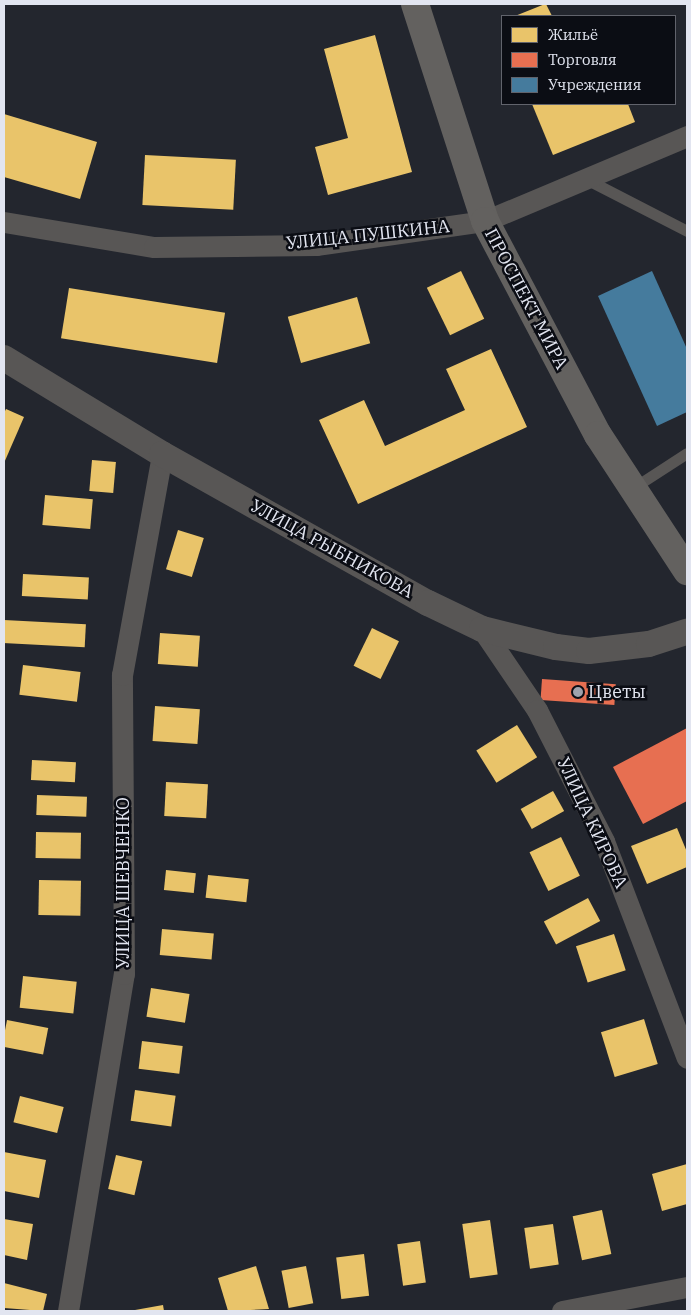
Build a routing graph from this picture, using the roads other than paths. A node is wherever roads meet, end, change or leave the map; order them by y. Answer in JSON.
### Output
{"nodes":[{"id":1,"x":415,"y":4,"type":"edge"},
{"id":2,"x":687,"y":136,"type":"edge"},
{"id":3,"x":586,"y":179,"type":"junction"},
{"id":4,"x":485,"y":221,"type":"junction"},
{"id":5,"x":4,"y":222,"type":"edge"},
{"id":6,"x":687,"y":231,"type":"edge"},
{"id":7,"x":4,"y":358,"type":"edge"},
{"id":8,"x":162,"y":454,"type":"junction"},
{"id":9,"x":687,"y":454,"type":"edge"},
{"id":10,"x":633,"y":488,"type":"junction"},
{"id":11,"x":687,"y":571,"type":"edge"},
{"id":12,"x":482,"y":629,"type":"junction"},
{"id":13,"x":687,"y":632,"type":"edge"},
{"id":14,"x":687,"y":1058,"type":"edge"},
{"id":15,"x":687,"y":1287,"type":"edge"},
{"id":16,"x":68,"y":1311,"type":"edge"},
{"id":17,"x":562,"y":1311,"type":"edge"}],
"edges":[{"from":1,"to":4,"type":"main road","name":"ПРОСПЕКТ МИРА"},
{"from":2,"to":3,"type":"street","name":"УЛИЦА ПУШКИНА"},
{"from":3,"to":4,"type":"street","name":"УЛИЦА ПУШКИНА"},
{"from":3,"to":6,"type":"lane"},
{"from":4,"to":5,"type":"street","name":"УЛИЦА ПУШКИНА"},
{"from":4,"to":10,"type":"main road","name":"ПРОСПЕКТ МИРА"},
{"from":7,"to":8,"type":"street","name":"УЛИЦА РЫБНИКОВА"},
{"from":8,"to":12,"type":"street","name":"УЛИЦА РЫБНИКОВА"},
{"from":8,"to":16,"type":"street","name":"УЛИЦА ШЕВЧЕНКО"},
{"from":9,"to":10,"type":"lane"},
{"from":10,"to":11,"type":"main road","name":"ПРОСПЕКТ МИРА"},
{"from":12,"to":13,"type":"street","name":"УЛИЦА РЫБНИКОВА"},
{"from":12,"to":14,"type":"street","name":"УЛИЦА КИРОВА"},
{"from":15,"to":17,"type":"street"}]}
